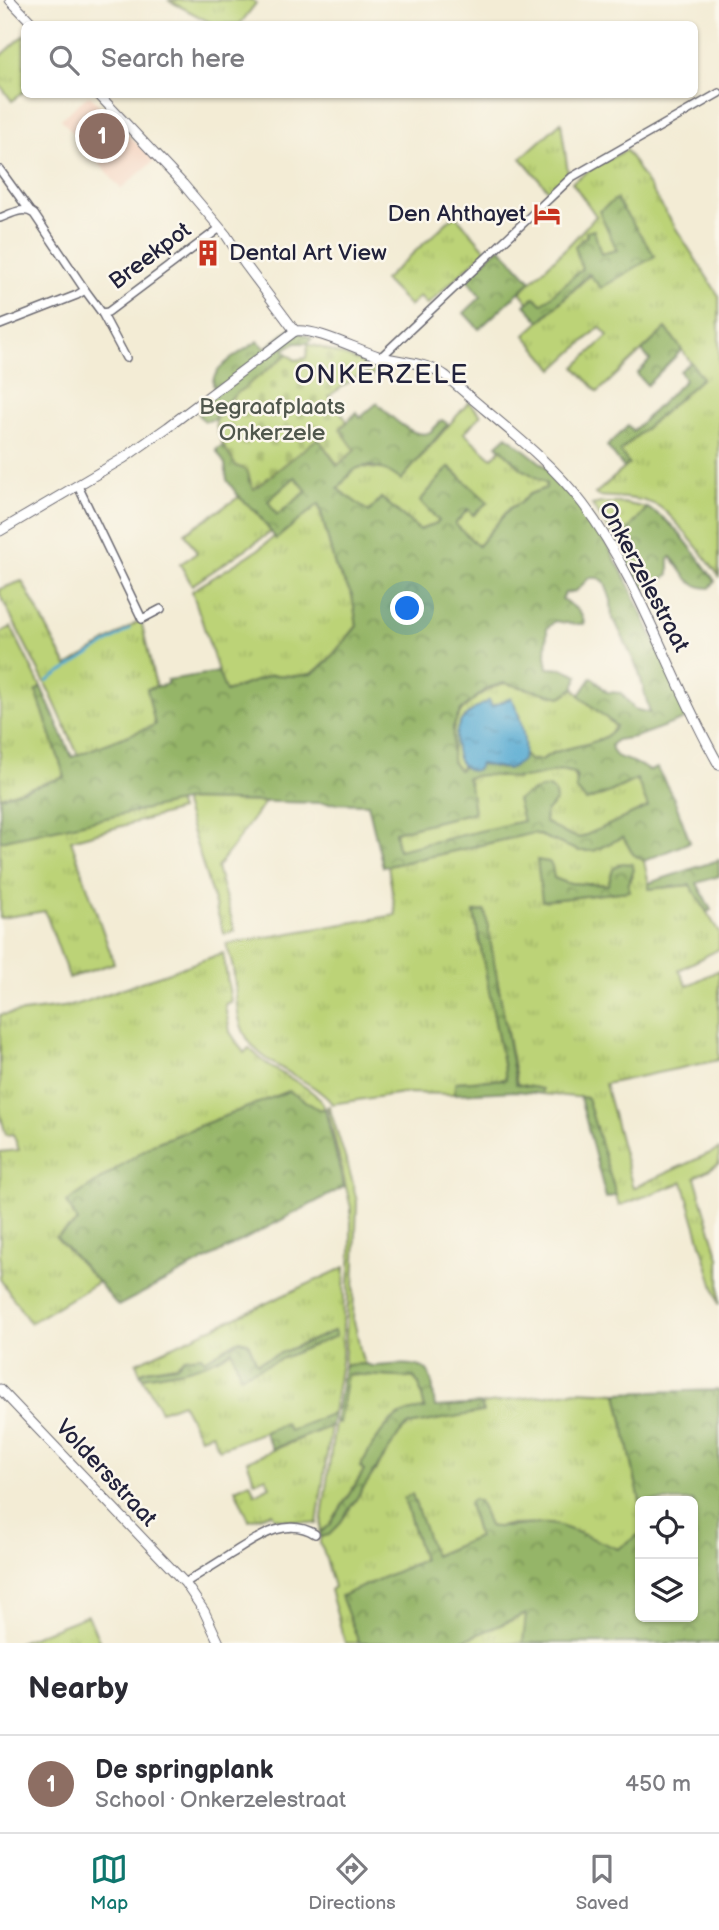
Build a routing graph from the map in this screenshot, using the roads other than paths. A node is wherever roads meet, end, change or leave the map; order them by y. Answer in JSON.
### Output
{"nodes":[{"id":1,"x":10,"y":0,"type":"edge"},
{"id":2,"x":30,"y":21,"type":"edge"},
{"id":3,"x":719,"y":93,"type":"edge"},
{"id":4,"x":103,"y":98,"type":"edge"},
{"id":5,"x":0,"y":170,"type":"edge"},
{"id":6,"x":29,"y":210,"type":"junction"},
{"id":7,"x":0,"y":218,"type":"edge"},
{"id":8,"x":219,"y":228,"type":"junction"},
{"id":9,"x":85,"y":290,"type":"junction"},
{"id":10,"x":102,"y":313,"type":"junction"},
{"id":11,"x":0,"y":326,"type":"edge"},
{"id":12,"x":295,"y":331,"type":"junction"},
{"id":13,"x":381,"y":357,"type":"junction"},
{"id":14,"x":125,"y":358,"type":"dead end"},
{"id":15,"x":78,"y":486,"type":"junction"},
{"id":16,"x":0,"y":531,"type":"edge"},
{"id":17,"x":161,"y":609,"type":"dead end"},
{"id":18,"x":719,"y":765,"type":"edge"},
{"id":19,"x":0,"y":1390,"type":"edge"},
{"id":20,"x":315,"y":1534,"type":"dead end"},
{"id":21,"x":185,"y":1583,"type":"junction"},
{"id":22,"x":219,"y":1643,"type":"edge"}],
"edges":[{"from":1,"to":2,"type":"street"},
{"from":3,"to":13,"type":"street"},
{"from":4,"to":8,"type":"street"},
{"from":5,"to":6,"type":"street","name":"Breekpot"},
{"from":6,"to":7,"type":"street"},
{"from":6,"to":9,"type":"street","name":"Breekpot"},
{"from":8,"to":10,"type":"street","name":"Breekpot"},
{"from":8,"to":12,"type":"street"},
{"from":9,"to":10,"type":"street","name":"Breekpot"},
{"from":9,"to":11,"type":"street","name":"Breekpot"},
{"from":10,"to":14,"type":"street","name":"Breekpot"},
{"from":12,"to":13,"type":"street","name":"Onkerzelestraat"},
{"from":12,"to":15,"type":"street"},
{"from":13,"to":18,"type":"street","name":"Onkerzelestraat"},
{"from":15,"to":16,"type":"street"},
{"from":15,"to":17,"type":"street"},
{"from":19,"to":21,"type":"street","name":"Voldersstraat"},
{"from":20,"to":21,"type":"street"},
{"from":21,"to":22,"type":"street","name":"Voldersstraat"}]}
